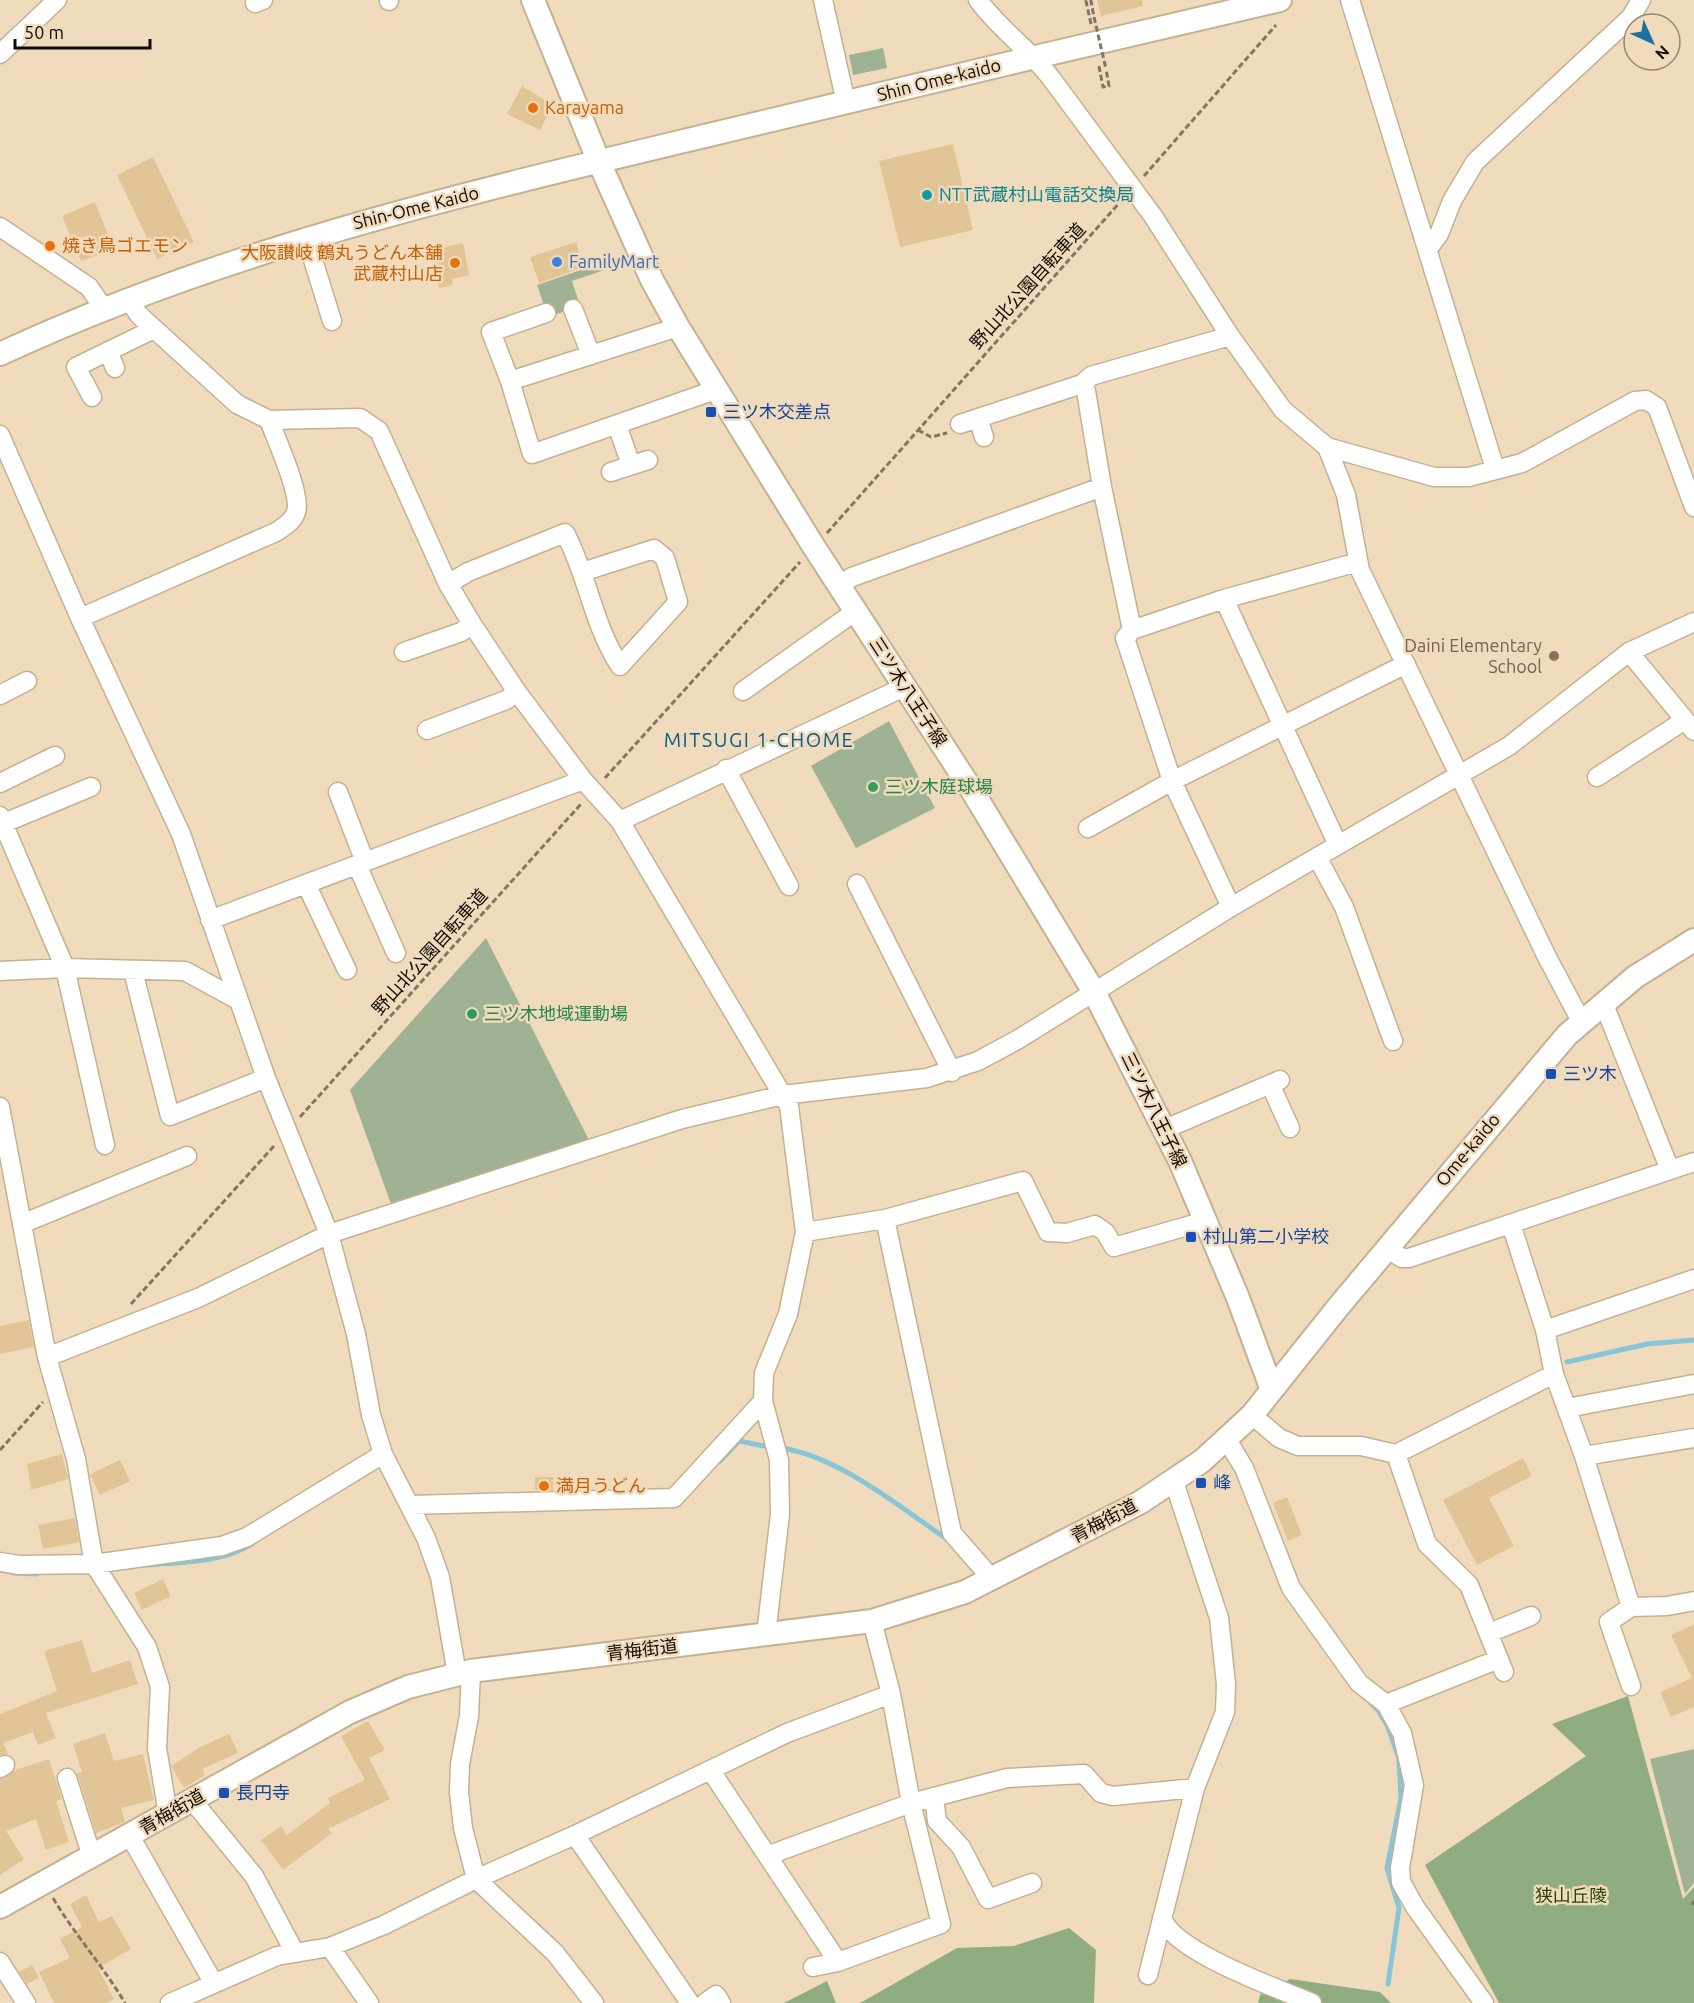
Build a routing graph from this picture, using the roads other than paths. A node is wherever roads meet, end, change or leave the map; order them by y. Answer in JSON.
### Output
{"nodes":[{"id":1,"x":57,"y":0,"type":"edge"},
{"id":2,"x":533,"y":0,"type":"edge"},
{"id":3,"x":823,"y":0,"type":"edge"},
{"id":4,"x":978,"y":0,"type":"edge"},
{"id":5,"x":1280,"y":0,"type":"edge"},
{"id":6,"x":1350,"y":0,"type":"edge"},
{"id":7,"x":1641,"y":0,"type":"edge"},
{"id":8,"x":0,"y":54,"type":"edge"},
{"id":9,"x":1035,"y":56,"type":"junction"},
{"id":10,"x":846,"y":103,"type":"junction"},
{"id":11,"x":599,"y":162,"type":"junction"},
{"id":12,"x":0,"y":227,"type":"edge"},
{"id":13,"x":306,"y":237,"type":"junction"},
{"id":14,"x":1428,"y":249,"type":"junction"},
{"id":15,"x":129,"y":300,"type":"junction"},
{"id":16,"x":104,"y":309,"type":"junction"},
{"id":17,"x":573,"y":309,"type":"dead end"},
{"id":18,"x":546,"y":312,"type":"dead end"},
{"id":19,"x":332,"y":321,"type":"dead end"},
{"id":20,"x":678,"y":327,"type":"junction"},
{"id":21,"x":154,"y":329,"type":"junction"},
{"id":22,"x":1230,"y":336,"type":"junction"},
{"id":23,"x":0,"y":354,"type":"edge"},
{"id":24,"x":591,"y":355,"type":"junction"},
{"id":25,"x":510,"y":381,"type":"junction"},
{"id":26,"x":1082,"y":384,"type":"junction"},
{"id":27,"x":718,"y":389,"type":"junction"},
{"id":28,"x":92,"y":397,"type":"dead end"},
{"id":29,"x":269,"y":420,"type":"junction"},
{"id":30,"x":617,"y":425,"type":"junction"},
{"id":31,"x":0,"y":435,"type":"edge"},
{"id":32,"x":984,"y":437,"type":"dead end"},
{"id":33,"x":1327,"y":447,"type":"junction"},
{"id":34,"x":1495,"y":469,"type":"junction"},
{"id":35,"x":612,"y":472,"type":"dead end"},
{"id":36,"x":1102,"y":487,"type":"junction"},
{"id":37,"x":1694,"y":507,"type":"edge"},
{"id":38,"x":1358,"y":562,"type":"junction"},
{"id":39,"x":582,"y":572,"type":"junction"},
{"id":40,"x":448,"y":584,"type":"junction"},
{"id":41,"x":839,"y":585,"type":"junction"},
{"id":42,"x":1224,"y":599,"type":"junction"},
{"id":43,"x":856,"y":611,"type":"junction"},
{"id":44,"x":80,"y":618,"type":"junction"},
{"id":45,"x":1694,"y":622,"type":"edge"},
{"id":46,"x":472,"y":624,"type":"junction"},
{"id":47,"x":1132,"y":630,"type":"junction"},
{"id":48,"x":404,"y":652,"type":"dead end"},
{"id":49,"x":1629,"y":652,"type":"junction"},
{"id":50,"x":1406,"y":664,"type":"junction"},
{"id":51,"x":27,"y":681,"type":"dead end"},
{"id":52,"x":904,"y":687,"type":"junction"},
{"id":53,"x":743,"y":691,"type":"dead end"},
{"id":54,"x":517,"y":692,"type":"junction"},
{"id":55,"x":0,"y":695,"type":"edge"},
{"id":56,"x":1689,"y":726,"type":"edge"},
{"id":57,"x":1285,"y":727,"type":"junction"},
{"id":58,"x":427,"y":730,"type":"dead end"},
{"id":59,"x":55,"y":756,"type":"dead end"},
{"id":60,"x":726,"y":769,"type":"junction"},
{"id":61,"x":1459,"y":776,"type":"junction"},
{"id":62,"x":1597,"y":777,"type":"dead end"},
{"id":63,"x":1172,"y":781,"type":"junction"},
{"id":64,"x":0,"y":783,"type":"edge"},
{"id":65,"x":590,"y":783,"type":"junction"},
{"id":66,"x":91,"y":787,"type":"dead end"},
{"id":67,"x":338,"y":792,"type":"dead end"},
{"id":68,"x":2,"y":820,"type":"edge"},
{"id":69,"x":620,"y":821,"type":"junction"},
{"id":70,"x":1088,"y":828,"type":"dead end"},
{"id":71,"x":1338,"y":844,"type":"junction"},
{"id":72,"x":1317,"y":857,"type":"junction"},
{"id":73,"x":361,"y":864,"type":"junction"},
{"id":74,"x":306,"y":884,"type":"junction"},
{"id":75,"x":857,"y":884,"type":"dead end"},
{"id":76,"x":789,"y":886,"type":"dead end"},
{"id":77,"x":1231,"y":906,"type":"junction"},
{"id":78,"x":210,"y":920,"type":"junction"},
{"id":79,"x":1694,"y":940,"type":"edge"},
{"id":80,"x":386,"y":944,"type":"dead end"},
{"id":81,"x":65,"y":968,"type":"junction"},
{"id":82,"x":347,"y":970,"type":"dead end"},
{"id":83,"x":0,"y":971,"type":"edge"},
{"id":84,"x":134,"y":971,"type":"junction"},
{"id":85,"x":1094,"y":992,"type":"junction"},
{"id":86,"x":237,"y":1000,"type":"junction"},
{"id":87,"x":1603,"y":1002,"type":"junction"},
{"id":88,"x":1581,"y":1021,"type":"junction"},
{"id":89,"x":1393,"y":1041,"type":"dead end"},
{"id":90,"x":952,"y":1072,"type":"junction"},
{"id":91,"x":266,"y":1078,"type":"junction"},
{"id":92,"x":783,"y":1095,"type":"junction"},
{"id":93,"x":0,"y":1107,"type":"edge"},
{"id":94,"x":1290,"y":1128,"type":"dead end"},
{"id":95,"x":1165,"y":1129,"type":"junction"},
{"id":96,"x":105,"y":1145,"type":"dead end"},
{"id":97,"x":187,"y":1156,"type":"dead end"},
{"id":98,"x":1694,"y":1162,"type":"edge"},
{"id":99,"x":1670,"y":1170,"type":"junction"},
{"id":100,"x":885,"y":1219,"type":"junction"},
{"id":101,"x":1205,"y":1221,"type":"junction"},
{"id":102,"x":24,"y":1223,"type":"junction"},
{"id":103,"x":1510,"y":1224,"type":"junction"},
{"id":104,"x":805,"y":1232,"type":"junction"},
{"id":105,"x":329,"y":1234,"type":"junction"},
{"id":106,"x":1386,"y":1248,"type":"junction"},
{"id":107,"x":1694,"y":1279,"type":"edge"},
{"id":108,"x":1545,"y":1330,"type":"junction"},
{"id":109,"x":47,"y":1357,"type":"junction"},
{"id":110,"x":1554,"y":1374,"type":"junction"},
{"id":111,"x":1694,"y":1384,"type":"edge"},
{"id":112,"x":1272,"y":1390,"type":"junction"},
{"id":113,"x":762,"y":1401,"type":"junction"},
{"id":114,"x":1567,"y":1408,"type":"junction"},
{"id":115,"x":1252,"y":1415,"type":"junction"},
{"id":116,"x":1694,"y":1438,"type":"edge"},
{"id":117,"x":1227,"y":1440,"type":"junction"},
{"id":118,"x":383,"y":1454,"type":"junction"},
{"id":119,"x":1396,"y":1454,"type":"junction"},
{"id":120,"x":1584,"y":1456,"type":"junction"},
{"id":121,"x":1174,"y":1482,"type":"junction"},
{"id":122,"x":410,"y":1505,"type":"junction"},
{"id":123,"x":0,"y":1562,"type":"edge"},
{"id":124,"x":96,"y":1568,"type":"junction"},
{"id":125,"x":992,"y":1579,"type":"junction"},
{"id":126,"x":1694,"y":1601,"type":"edge"},
{"id":127,"x":1631,"y":1607,"type":"junction"},
{"id":128,"x":1530,"y":1616,"type":"dead end"},
{"id":129,"x":872,"y":1621,"type":"junction"},
{"id":130,"x":1489,"y":1633,"type":"junction"},
{"id":131,"x":766,"y":1635,"type":"junction"},
{"id":132,"x":464,"y":1672,"type":"junction"},
{"id":133,"x":1631,"y":1686,"type":"dead end"},
{"id":134,"x":891,"y":1694,"type":"junction"},
{"id":135,"x":1386,"y":1704,"type":"junction"},
{"id":136,"x":711,"y":1771,"type":"junction"},
{"id":137,"x":67,"y":1778,"type":"dead end"},
{"id":138,"x":1195,"y":1788,"type":"junction"},
{"id":139,"x":934,"y":1797,"type":"junction"},
{"id":140,"x":192,"y":1800,"type":"junction"},
{"id":141,"x":911,"y":1803,"type":"junction"},
{"id":142,"x":168,"y":1814,"type":"junction"},
{"id":143,"x":574,"y":1835,"type":"junction"},
{"id":144,"x":130,"y":1836,"type":"junction"},
{"id":145,"x":769,"y":1855,"type":"junction"},
{"id":146,"x":92,"y":1857,"type":"junction"},
{"id":147,"x":476,"y":1879,"type":"junction"},
{"id":148,"x":1032,"y":1883,"type":"dead end"},
{"id":149,"x":0,"y":1907,"type":"edge"},
{"id":150,"x":1162,"y":1918,"type":"junction"},
{"id":151,"x":330,"y":1947,"type":"junction"},
{"id":152,"x":295,"y":1953,"type":"junction"},
{"id":153,"x":0,"y":1962,"type":"edge"},
{"id":154,"x":838,"y":1962,"type":"junction"},
{"id":155,"x":813,"y":1967,"type":"dead end"},
{"id":156,"x":1148,"y":1975,"type":"dead end"},
{"id":157,"x":213,"y":1982,"type":"junction"},
{"id":158,"x":26,"y":2003,"type":"edge"},
{"id":159,"x":170,"y":2003,"type":"edge"},
{"id":160,"x":369,"y":2003,"type":"edge"},
{"id":161,"x":594,"y":2003,"type":"edge"},
{"id":162,"x":690,"y":2003,"type":"edge"},
{"id":163,"x":705,"y":2003,"type":"edge"},
{"id":164,"x":721,"y":2003,"type":"edge"},
{"id":165,"x":1312,"y":2003,"type":"edge"},
{"id":166,"x":1484,"y":2003,"type":"edge"}],
"edges":[{"from":1,"to":8,"type":"street"},
{"from":2,"to":11,"type":"main road","name":"三ツ木八王子線"},
{"from":3,"to":10,"type":"street"},
{"from":4,"to":9,"type":"street"},
{"from":5,"to":9,"type":"main road","name":"Shin Ome-kaido"},
{"from":6,"to":14,"type":"street"},
{"from":7,"to":14,"type":"street"},
{"from":9,"to":10,"type":"main road","name":"Shin Ome-kaido"},
{"from":9,"to":22,"type":"street"},
{"from":10,"to":11,"type":"main road","name":"Shin Ome-kaido"},
{"from":11,"to":13,"type":"main road","name":"Shin-Ome Kaido"},
{"from":11,"to":20,"type":"main road","name":"三ツ木八王子線"},
{"from":12,"to":16,"type":"street"},
{"from":13,"to":15,"type":"main road","name":"Shin-Ome Kaido"},
{"from":13,"to":19,"type":"street"},
{"from":14,"to":34,"type":"street"},
{"from":15,"to":16,"type":"main road","name":"Shin-Ome Kaido"},
{"from":15,"to":21,"type":"street"},
{"from":16,"to":23,"type":"main road","name":"Shin-Ome Kaido"},
{"from":17,"to":24,"type":"street"},
{"from":18,"to":25,"type":"street"},
{"from":20,"to":24,"type":"street"},
{"from":20,"to":27,"type":"main road","name":"三ツ木八王子線"},
{"from":21,"to":28,"type":"street"},
{"from":21,"to":29,"type":"street"},
{"from":22,"to":26,"type":"street"},
{"from":22,"to":33,"type":"street"},
{"from":24,"to":25,"type":"street"},
{"from":25,"to":30,"type":"street"},
{"from":26,"to":32,"type":"street"},
{"from":26,"to":36,"type":"street"},
{"from":27,"to":30,"type":"street"},
{"from":27,"to":41,"type":"main road","name":"三ツ木八王子線"},
{"from":29,"to":40,"type":"street"},
{"from":29,"to":44,"type":"street"},
{"from":30,"to":35,"type":"street"},
{"from":31,"to":44,"type":"street"},
{"from":33,"to":34,"type":"street"},
{"from":33,"to":38,"type":"street"},
{"from":34,"to":37,"type":"street"},
{"from":36,"to":41,"type":"street"},
{"from":36,"to":47,"type":"street"},
{"from":38,"to":42,"type":"street"},
{"from":38,"to":50,"type":"street"},
{"from":39,"to":39,"type":"street"},
{"from":39,"to":40,"type":"street"},
{"from":40,"to":46,"type":"street"},
{"from":41,"to":43,"type":"main road","name":"三ツ木八王子線"},
{"from":42,"to":47,"type":"street"},
{"from":42,"to":57,"type":"street"},
{"from":43,"to":52,"type":"main road","name":"三ツ木八王子線"},
{"from":43,"to":53,"type":"street"},
{"from":44,"to":78,"type":"street"},
{"from":45,"to":49,"type":"street"},
{"from":46,"to":48,"type":"street"},
{"from":46,"to":54,"type":"street"},
{"from":47,"to":63,"type":"street"},
{"from":49,"to":56,"type":"street"},
{"from":49,"to":61,"type":"street"},
{"from":50,"to":57,"type":"street"},
{"from":50,"to":61,"type":"street"},
{"from":51,"to":55,"type":"street"},
{"from":52,"to":60,"type":"street"},
{"from":52,"to":85,"type":"main road","name":"三ツ木八王子線"},
{"from":54,"to":58,"type":"street"},
{"from":54,"to":65,"type":"street"},
{"from":56,"to":62,"type":"street"},
{"from":57,"to":63,"type":"street"},
{"from":57,"to":71,"type":"street"},
{"from":59,"to":64,"type":"street"},
{"from":60,"to":69,"type":"street"},
{"from":60,"to":76,"type":"street"},
{"from":61,"to":71,"type":"street"},
{"from":61,"to":88,"type":"street"},
{"from":63,"to":70,"type":"street"},
{"from":63,"to":77,"type":"street"},
{"from":65,"to":69,"type":"street"},
{"from":65,"to":73,"type":"street"},
{"from":66,"to":68,"type":"street"},
{"from":67,"to":73,"type":"street"},
{"from":68,"to":81,"type":"street"},
{"from":69,"to":92,"type":"street"},
{"from":71,"to":72,"type":"street"},
{"from":72,"to":77,"type":"street"},
{"from":72,"to":89,"type":"street"},
{"from":73,"to":74,"type":"street"},
{"from":73,"to":80,"type":"street"},
{"from":74,"to":78,"type":"street"},
{"from":74,"to":82,"type":"street"},
{"from":75,"to":90,"type":"street"},
{"from":77,"to":85,"type":"street"},
{"from":78,"to":86,"type":"street"},
{"from":79,"to":87,"type":"main road","name":"Ome-kaido"},
{"from":81,"to":83,"type":"street"},
{"from":81,"to":84,"type":"street"},
{"from":81,"to":96,"type":"street"},
{"from":84,"to":86,"type":"street"},
{"from":84,"to":91,"type":"street"},
{"from":85,"to":90,"type":"street"},
{"from":85,"to":95,"type":"main road","name":"三ツ木八王子線"},
{"from":86,"to":91,"type":"street"},
{"from":87,"to":88,"type":"main road","name":"Ome-kaido"},
{"from":87,"to":99,"type":"street"},
{"from":88,"to":106,"type":"main road","name":"Ome-kaido"},
{"from":90,"to":92,"type":"street"},
{"from":91,"to":105,"type":"street"},
{"from":92,"to":104,"type":"street"},
{"from":92,"to":105,"type":"street"},
{"from":93,"to":102,"type":"street"},
{"from":94,"to":95,"type":"street"},
{"from":95,"to":101,"type":"main road","name":"三ツ木八王子線"},
{"from":97,"to":102,"type":"street"},
{"from":98,"to":99,"type":"street"},
{"from":99,"to":103,"type":"street"},
{"from":100,"to":101,"type":"street"},
{"from":100,"to":104,"type":"street"},
{"from":100,"to":125,"type":"street"},
{"from":101,"to":112,"type":"main road","name":"三ツ木八王子線"},
{"from":102,"to":109,"type":"street"},
{"from":103,"to":106,"type":"street"},
{"from":103,"to":108,"type":"street"},
{"from":104,"to":113,"type":"street"},
{"from":105,"to":109,"type":"street"},
{"from":105,"to":118,"type":"street"},
{"from":106,"to":112,"type":"main road","name":"Ome-kaido"},
{"from":107,"to":108,"type":"street"},
{"from":108,"to":110,"type":"street"},
{"from":109,"to":124,"type":"street"},
{"from":110,"to":114,"type":"street"},
{"from":110,"to":119,"type":"street"},
{"from":111,"to":114,"type":"street"},
{"from":112,"to":115,"type":"main road","name":"青梅街道"},
{"from":113,"to":122,"type":"street"},
{"from":113,"to":131,"type":"street"},
{"from":114,"to":120,"type":"street"},
{"from":115,"to":117,"type":"main road","name":"青梅街道"},
{"from":115,"to":119,"type":"street"},
{"from":116,"to":120,"type":"street"},
{"from":117,"to":121,"type":"main road","name":"青梅街道"},
{"from":117,"to":135,"type":"street"},
{"from":118,"to":122,"type":"street"},
{"from":118,"to":124,"type":"street"},
{"from":119,"to":130,"type":"street"},
{"from":120,"to":127,"type":"street"},
{"from":121,"to":125,"type":"main road","name":"青梅街道"},
{"from":121,"to":138,"type":"street"},
{"from":122,"to":132,"type":"street"},
{"from":123,"to":124,"type":"street"},
{"from":124,"to":142,"type":"street"},
{"from":125,"to":129,"type":"main road","name":"青梅街道"},
{"from":126,"to":127,"type":"street"},
{"from":127,"to":133,"type":"street"},
{"from":128,"to":130,"type":"street"},
{"from":129,"to":131,"type":"main road","name":"青梅街道"},
{"from":129,"to":134,"type":"street"},
{"from":130,"to":135,"type":"street"},
{"from":131,"to":132,"type":"main road","name":"青梅街道"},
{"from":132,"to":140,"type":"main road","name":"青梅街道"},
{"from":132,"to":147,"type":"street"},
{"from":134,"to":136,"type":"street"},
{"from":134,"to":141,"type":"street"},
{"from":135,"to":166,"type":"street"},
{"from":136,"to":143,"type":"street"},
{"from":136,"to":145,"type":"street"},
{"from":137,"to":146,"type":"street"},
{"from":138,"to":139,"type":"street"},
{"from":138,"to":150,"type":"street"},
{"from":139,"to":141,"type":"street"},
{"from":139,"to":148,"type":"street"},
{"from":140,"to":142,"type":"main road","name":"青梅街道"},
{"from":140,"to":152,"type":"street"},
{"from":141,"to":145,"type":"street"},
{"from":141,"to":154,"type":"street"},
{"from":142,"to":144,"type":"main road","name":"青梅街道"},
{"from":143,"to":147,"type":"street"},
{"from":143,"to":162,"type":"street"},
{"from":144,"to":146,"type":"main road","name":"青梅街道"},
{"from":144,"to":157,"type":"street"},
{"from":145,"to":154,"type":"street"},
{"from":146,"to":149,"type":"main road","name":"青梅街道"},
{"from":147,"to":151,"type":"street"},
{"from":147,"to":161,"type":"street"},
{"from":150,"to":156,"type":"street"},
{"from":150,"to":165,"type":"street"},
{"from":151,"to":152,"type":"street"},
{"from":151,"to":160,"type":"street"},
{"from":152,"to":157,"type":"street"},
{"from":153,"to":158,"type":"street"},
{"from":154,"to":155,"type":"street"},
{"from":157,"to":159,"type":"street"},
{"from":163,"to":164,"type":"street"}]}
